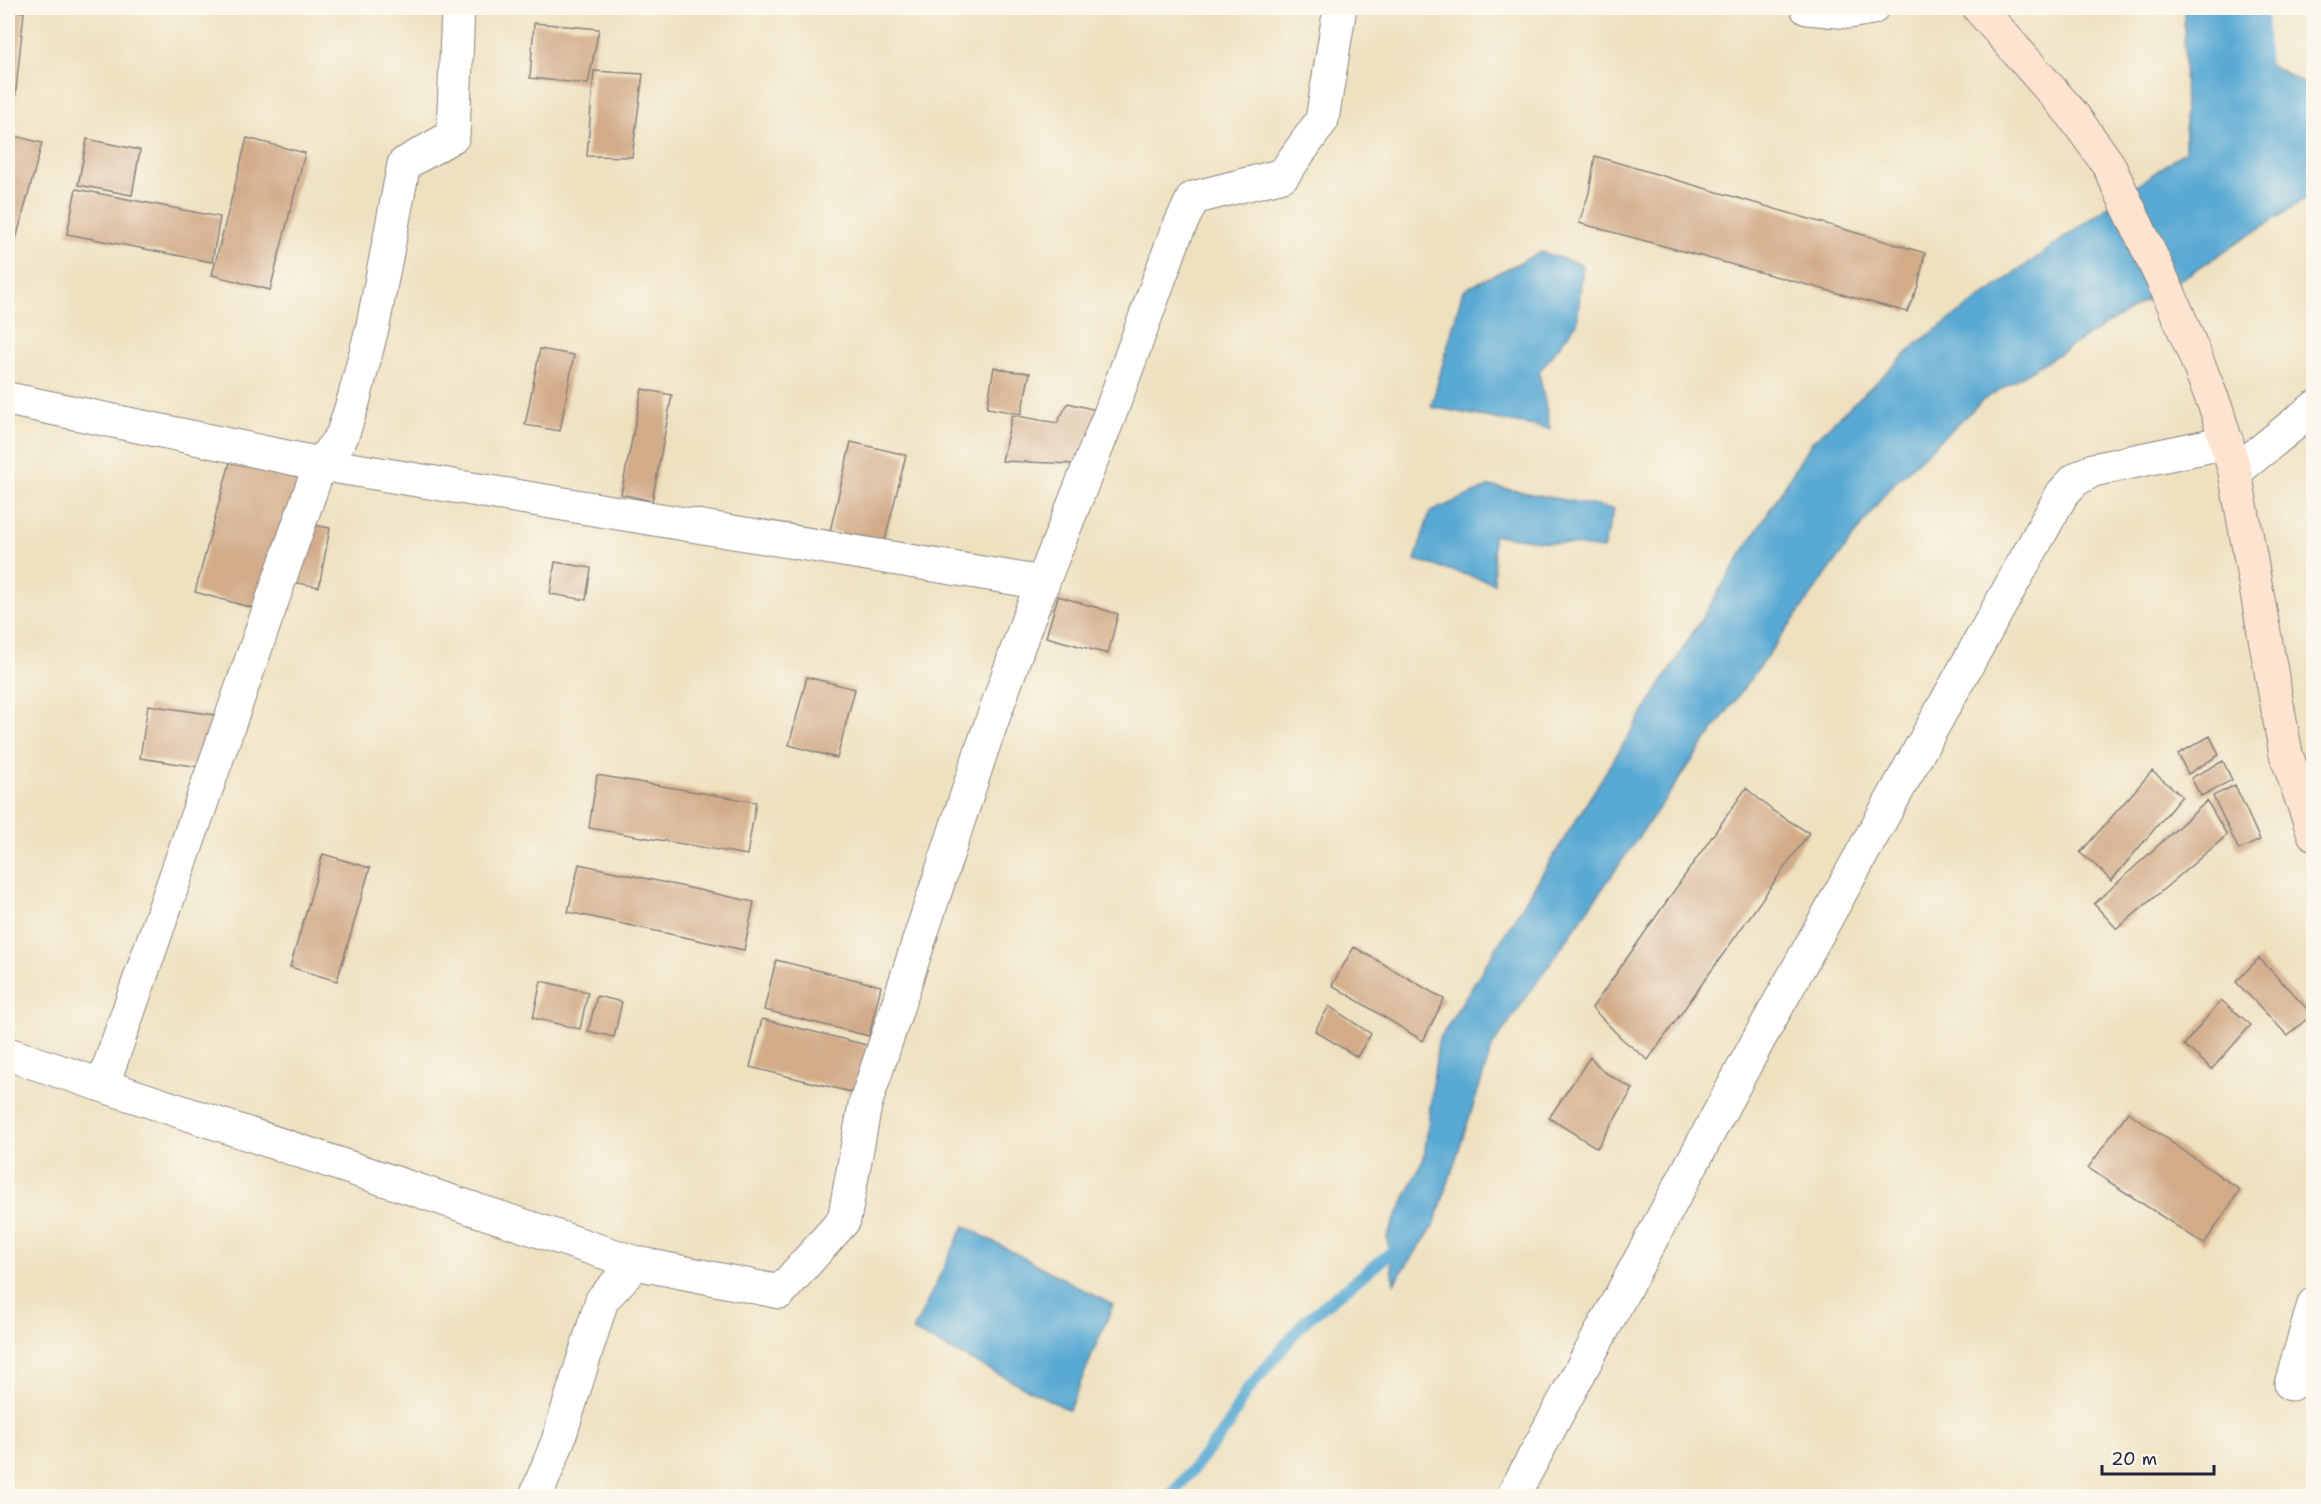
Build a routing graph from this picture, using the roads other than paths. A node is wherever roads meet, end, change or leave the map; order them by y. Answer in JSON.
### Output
{"nodes":[{"id":1,"x":458,"y":8,"type":"edge"},
{"id":2,"x":1340,"y":8,"type":"edge"},
{"id":3,"x":1807,"y":8,"type":"edge"},
{"id":4,"x":1872,"y":8,"type":"edge"},
{"id":5,"x":1979,"y":8,"type":"edge"},
{"id":6,"x":8,"y":399,"type":"edge"},
{"id":7,"x":2313,"y":408,"type":"edge"},
{"id":8,"x":2226,"y":442,"type":"junction"},
{"id":9,"x":320,"y":464,"type":"junction"},
{"id":10,"x":1043,"y":583,"type":"junction"},
{"id":11,"x":2313,"y":834,"type":"edge"},
{"id":12,"x":8,"y":1054,"type":"edge"},
{"id":13,"x":103,"y":1084,"type":"junction"},
{"id":14,"x":636,"y":1263,"type":"junction"},
{"id":15,"x":2313,"y":1304,"type":"edge"},
{"id":16,"x":2291,"y":1384,"type":"dead end"},
{"id":17,"x":536,"y":1497,"type":"edge"},
{"id":18,"x":1513,"y":1497,"type":"edge"}],
"edges":[{"from":1,"to":9,"type":"street"},
{"from":2,"to":10,"type":"street"},
{"from":3,"to":4,"type":"street"},
{"from":5,"to":8,"type":"main road"},
{"from":6,"to":9,"type":"street"},
{"from":7,"to":8,"type":"street"},
{"from":8,"to":11,"type":"main road"},
{"from":8,"to":18,"type":"street"},
{"from":9,"to":10,"type":"street"},
{"from":9,"to":13,"type":"street"},
{"from":10,"to":14,"type":"street"},
{"from":12,"to":13,"type":"street"},
{"from":13,"to":14,"type":"street"},
{"from":14,"to":17,"type":"street"},
{"from":15,"to":16,"type":"street"}]}
